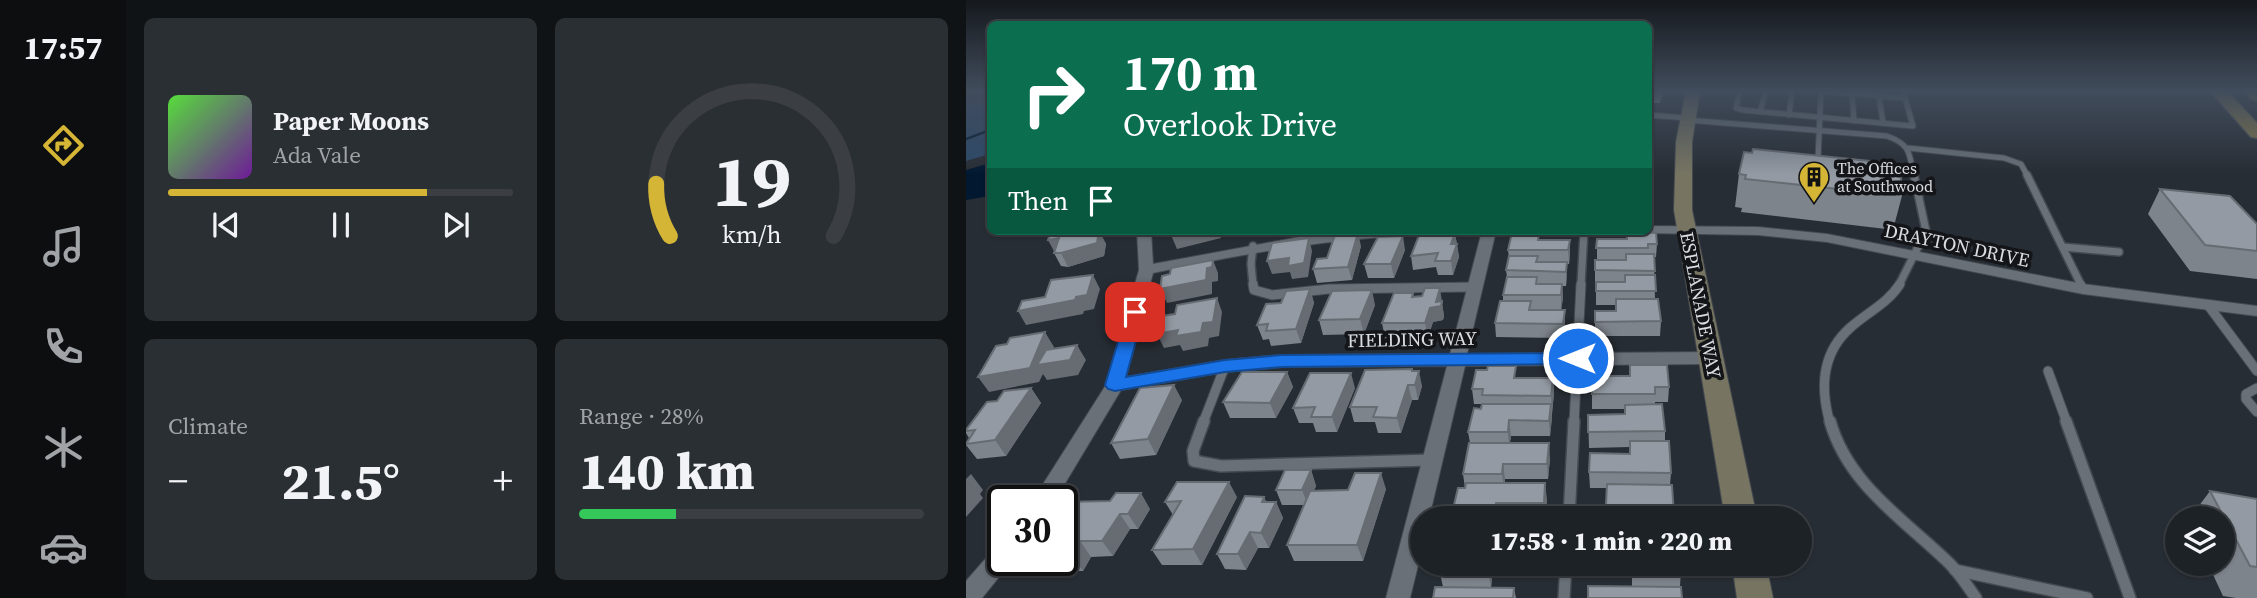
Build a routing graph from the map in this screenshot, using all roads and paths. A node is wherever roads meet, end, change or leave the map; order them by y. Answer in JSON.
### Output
{"nodes":[{"id":1,"x":1688,"y":118,"type":"edge"},
{"id":2,"x":1820,"y":118,"type":"edge"},
{"id":3,"x":1697,"y":119,"type":"edge"},
{"id":4,"x":1830,"y":119,"type":"edge"},
{"id":5,"x":1882,"y":119,"type":"edge"},
{"id":6,"x":1911,"y":119,"type":"edge"},
{"id":7,"x":2244,"y":119,"type":"edge"},
{"id":8,"x":1854,"y":121,"type":"joint"},
{"id":9,"x":1883,"y":123,"type":"junction"},
{"id":10,"x":1819,"y":130,"type":"junction"},
{"id":11,"x":2257,"y":133,"type":"edge"},
{"id":12,"x":1908,"y":148,"type":"junction"},
{"id":13,"x":1828,"y":172,"type":"edge"},
{"id":14,"x":1906,"y":191,"type":"edge"},
{"id":15,"x":1918,"y":193,"type":"junction"},
{"id":16,"x":1652,"y":230,"type":"edge"},
{"id":17,"x":1686,"y":230,"type":"junction"},
{"id":18,"x":1144,"y":235,"type":"edge"},
{"id":19,"x":1330,"y":235,"type":"edge"},
{"id":20,"x":1488,"y":235,"type":"edge"},
{"id":21,"x":1584,"y":235,"type":"edge"},
{"id":22,"x":1253,"y":246,"type":"junction"},
{"id":23,"x":2063,"y":247,"type":"junction"},
{"id":24,"x":2119,"y":252,"type":"dead end"},
{"id":25,"x":1915,"y":256,"type":"junction"},
{"id":26,"x":1146,"y":271,"type":"junction"},
{"id":27,"x":1475,"y":287,"type":"junction"},
{"id":28,"x":2082,"y":289,"type":"junction"},
{"id":29,"x":2208,"y":305,"type":"junction"},
{"id":30,"x":2257,"y":312,"type":"edge"},
{"id":31,"x":1578,"y":358,"type":"junction"},
{"id":32,"x":1711,"y":358,"type":"junction"},
{"id":33,"x":1458,"y":359,"type":"junction"},
{"id":34,"x":1225,"y":366,"type":"junction"},
{"id":35,"x":2048,"y":371,"type":"dead end"},
{"id":36,"x":2257,"y":372,"type":"edge"},
{"id":37,"x":1115,"y":385,"type":"junction"},
{"id":38,"x":2257,"y":388,"type":"edge"},
{"id":39,"x":2257,"y":412,"type":"edge"},
{"id":40,"x":1432,"y":460,"type":"junction"},
{"id":41,"x":1054,"y":485,"type":"edge"},
{"id":42,"x":1570,"y":506,"type":"edge"},
{"id":43,"x":1739,"y":506,"type":"edge"},
{"id":44,"x":1955,"y":570,"type":"junction"},
{"id":45,"x":987,"y":574,"type":"edge"},
{"id":46,"x":1565,"y":576,"type":"edge"},
{"id":47,"x":1751,"y":576,"type":"edge"},
{"id":48,"x":967,"y":598,"type":"edge"},
{"id":49,"x":1398,"y":598,"type":"edge"},
{"id":50,"x":1564,"y":598,"type":"edge"},
{"id":51,"x":1755,"y":598,"type":"edge"},
{"id":52,"x":1976,"y":598,"type":"edge"},
{"id":53,"x":2087,"y":598,"type":"edge"},
{"id":54,"x":2130,"y":598,"type":"edge"}],
"edges":[{"from":1,"to":17,"type":"street","name":"ESPLANADE WAY"},
{"from":2,"to":10,"type":"lane"},
{"from":3,"to":10,"type":"lane"},
{"from":4,"to":8,"type":"lane"},
{"from":5,"to":9,"type":"lane"},
{"from":6,"to":9,"type":"lane"},
{"from":7,"to":11,"type":"main road"},
{"from":8,"to":9,"type":"lane"},
{"from":10,"to":12,"type":"lane"},
{"from":10,"to":13,"type":"lane"},
{"from":12,"to":15,"type":"lane"},
{"from":12,"to":23,"type":"lane"},
{"from":14,"to":15,"type":"lane"},
{"from":15,"to":25,"type":"lane"},
{"from":16,"to":17,"type":"street","name":"DRAYTON DRIVE"},
{"from":17,"to":25,"type":"street","name":"DRAYTON DRIVE"},
{"from":17,"to":32,"type":"street","name":"ESPLANADE WAY"},
{"from":18,"to":26,"type":"street"},
{"from":19,"to":22,"type":"street"},
{"from":20,"to":27,"type":"street"},
{"from":21,"to":31,"type":"lane"},
{"from":22,"to":26,"type":"street"},
{"from":22,"to":27,"type":"lane"},
{"from":23,"to":24,"type":"lane"},
{"from":23,"to":28,"type":"lane"},
{"from":25,"to":28,"type":"street","name":"DRAYTON DRIVE"},
{"from":25,"to":44,"type":"lane"},
{"from":26,"to":37,"type":"street"},
{"from":27,"to":33,"type":"street"},
{"from":28,"to":29,"type":"street","name":"DRAYTON DRIVE"},
{"from":29,"to":30,"type":"street","name":"DRAYTON DRIVE"},
{"from":29,"to":36,"type":"lane"},
{"from":31,"to":32,"type":"street","name":"FIELDING WAY"},
{"from":31,"to":33,"type":"street","name":"FIELDING WAY"},
{"from":31,"to":42,"type":"lane"},
{"from":32,"to":43,"type":"street","name":"ESPLANADE WAY"},
{"from":33,"to":34,"type":"street","name":"FIELDING WAY"},
{"from":33,"to":40,"type":"street"},
{"from":34,"to":37,"type":"street","name":"FIELDING WAY"},
{"from":34,"to":40,"type":"lane"},
{"from":35,"to":54,"type":"lane"},
{"from":37,"to":41,"type":"street"},
{"from":38,"to":39,"type":"lane"},
{"from":40,"to":49,"type":"street"},
{"from":44,"to":52,"type":"lane"},
{"from":44,"to":53,"type":"lane"},
{"from":45,"to":48,"type":"street"},
{"from":46,"to":50,"type":"lane"},
{"from":47,"to":51,"type":"street"}]}
